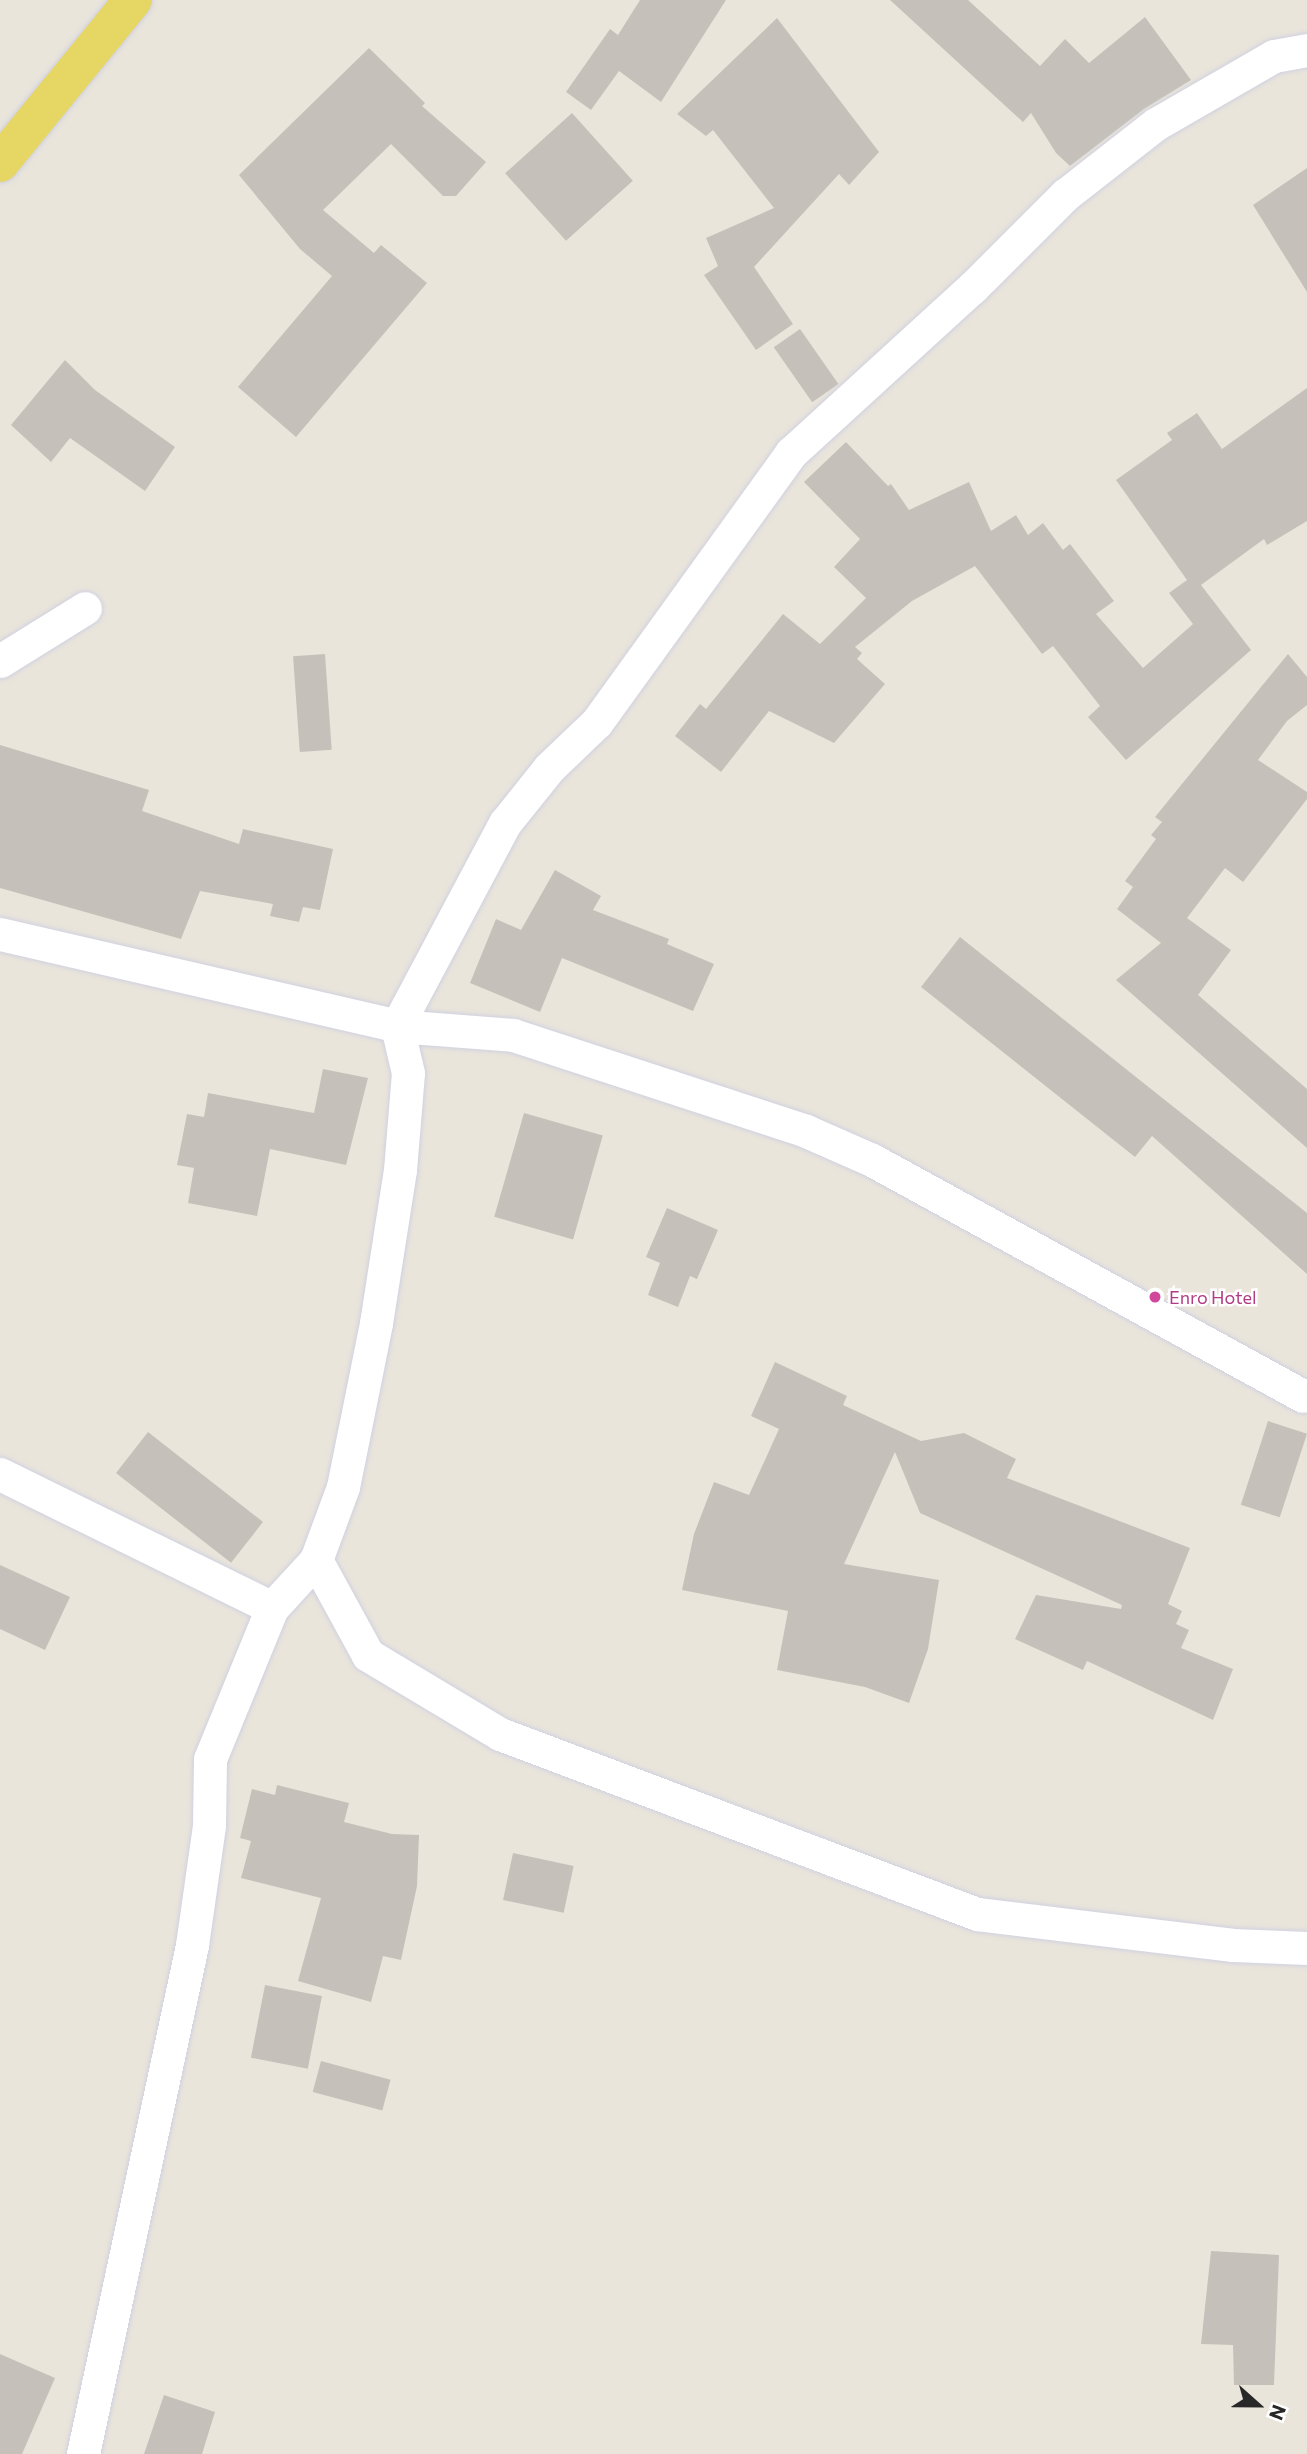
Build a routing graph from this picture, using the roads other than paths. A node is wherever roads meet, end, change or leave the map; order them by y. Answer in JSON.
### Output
{"nodes":[{"id":1,"x":132,"y":0,"type":"edge"},
{"id":2,"x":1307,"y":50,"type":"edge"},
{"id":3,"x":0,"y":163,"type":"edge"},
{"id":4,"x":85,"y":608,"type":"dead end"},
{"id":5,"x":0,"y":662,"type":"edge"},
{"id":6,"x":0,"y":934,"type":"edge"},
{"id":7,"x":397,"y":1026,"type":"junction"},
{"id":8,"x":1303,"y":1396,"type":"dead end"},
{"id":9,"x":0,"y":1474,"type":"edge"},
{"id":10,"x":316,"y":1560,"type":"junction"},
{"id":11,"x":272,"y":1608,"type":"junction"},
{"id":12,"x":1307,"y":1948,"type":"edge"},
{"id":13,"x":83,"y":2454,"type":"edge"}],
"edges":[{"from":1,"to":3,"type":"main road"},
{"from":2,"to":7,"type":"street"},
{"from":4,"to":5,"type":"street"},
{"from":6,"to":7,"type":"street"},
{"from":7,"to":8,"type":"street"},
{"from":7,"to":10,"type":"street"},
{"from":9,"to":11,"type":"street"},
{"from":10,"to":11,"type":"street"},
{"from":10,"to":12,"type":"street"},
{"from":11,"to":13,"type":"street"}]}
